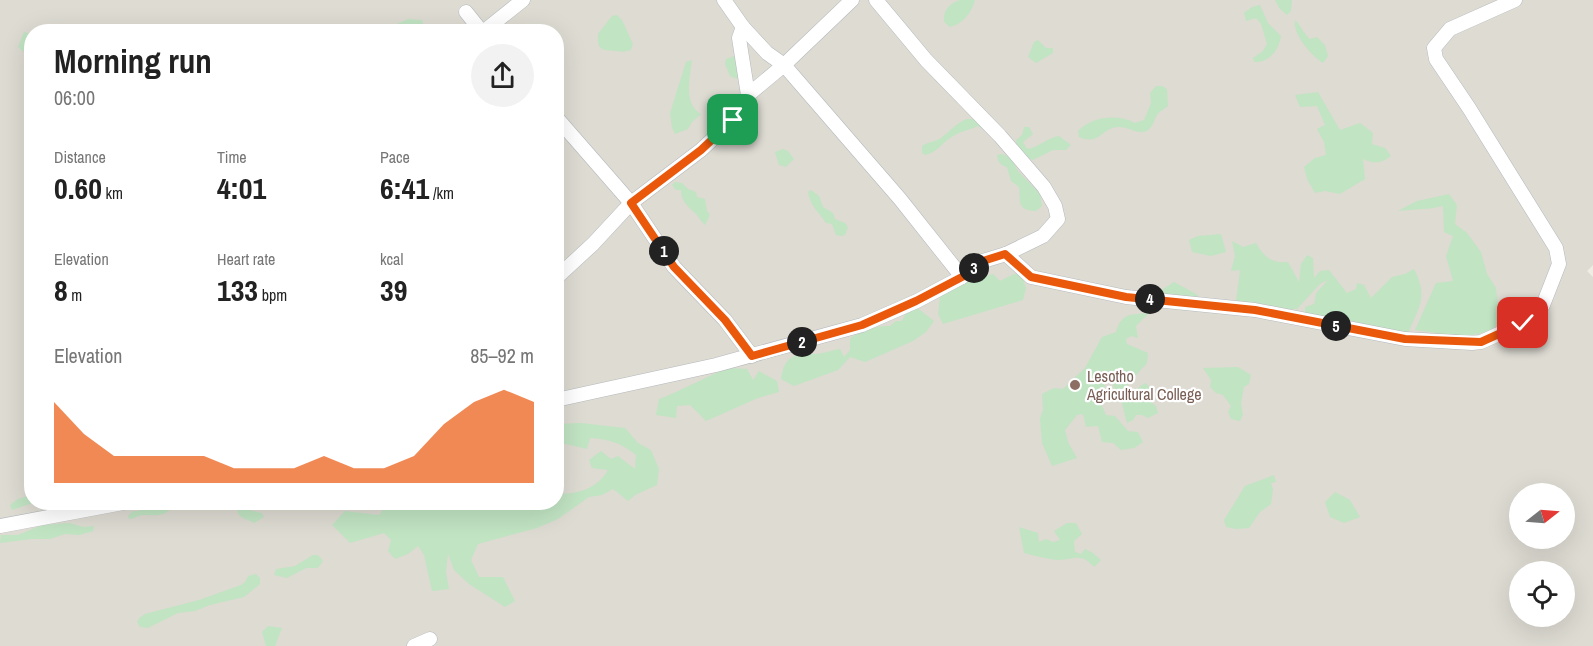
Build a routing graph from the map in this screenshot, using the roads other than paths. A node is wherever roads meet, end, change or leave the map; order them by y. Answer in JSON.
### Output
{"nodes":[{"id":1,"x":523,"y":0,"type":"edge"},
{"id":2,"x":724,"y":0,"type":"edge"},
{"id":3,"x":852,"y":0,"type":"edge"},
{"id":4,"x":876,"y":0,"type":"edge"},
{"id":5,"x":1515,"y":0,"type":"edge"},
{"id":6,"x":466,"y":12,"type":"dead end"},
{"id":7,"x":476,"y":24,"type":"edge"},
{"id":8,"x":493,"y":24,"type":"edge"},
{"id":9,"x":743,"y":27,"type":"junction"},
{"id":10,"x":784,"y":65,"type":"junction"},
{"id":11,"x":748,"y":95,"type":"junction"},
{"id":12,"x":564,"y":126,"type":"edge"},
{"id":13,"x":631,"y":203,"type":"junction"},
{"id":14,"x":1005,"y":254,"type":"junction"},
{"id":15,"x":564,"y":271,"type":"edge"},
{"id":16,"x":962,"y":277,"type":"junction"},
{"id":17,"x":752,"y":356,"type":"junction"},
{"id":18,"x":564,"y":398,"type":"edge"},
{"id":19,"x":85,"y":510,"type":"edge"},
{"id":20,"x":0,"y":526,"type":"edge"},
{"id":21,"x":430,"y":639,"type":"dead end"},
{"id":22,"x":414,"y":646,"type":"edge"}],
"edges":[{"from":1,"to":8,"type":"street"},
{"from":2,"to":9,"type":"street"},
{"from":3,"to":10,"type":"street"},
{"from":4,"to":14,"type":"street"},
{"from":5,"to":14,"type":"street"},
{"from":6,"to":7,"type":"street"},
{"from":9,"to":10,"type":"street"},
{"from":9,"to":11,"type":"street"},
{"from":10,"to":11,"type":"street"},
{"from":10,"to":16,"type":"street"},
{"from":11,"to":13,"type":"street"},
{"from":12,"to":13,"type":"street"},
{"from":13,"to":15,"type":"street"},
{"from":13,"to":17,"type":"street"},
{"from":14,"to":16,"type":"street"},
{"from":16,"to":17,"type":"street"},
{"from":17,"to":18,"type":"street"},
{"from":19,"to":20,"type":"street"},
{"from":21,"to":22,"type":"street"}]}
